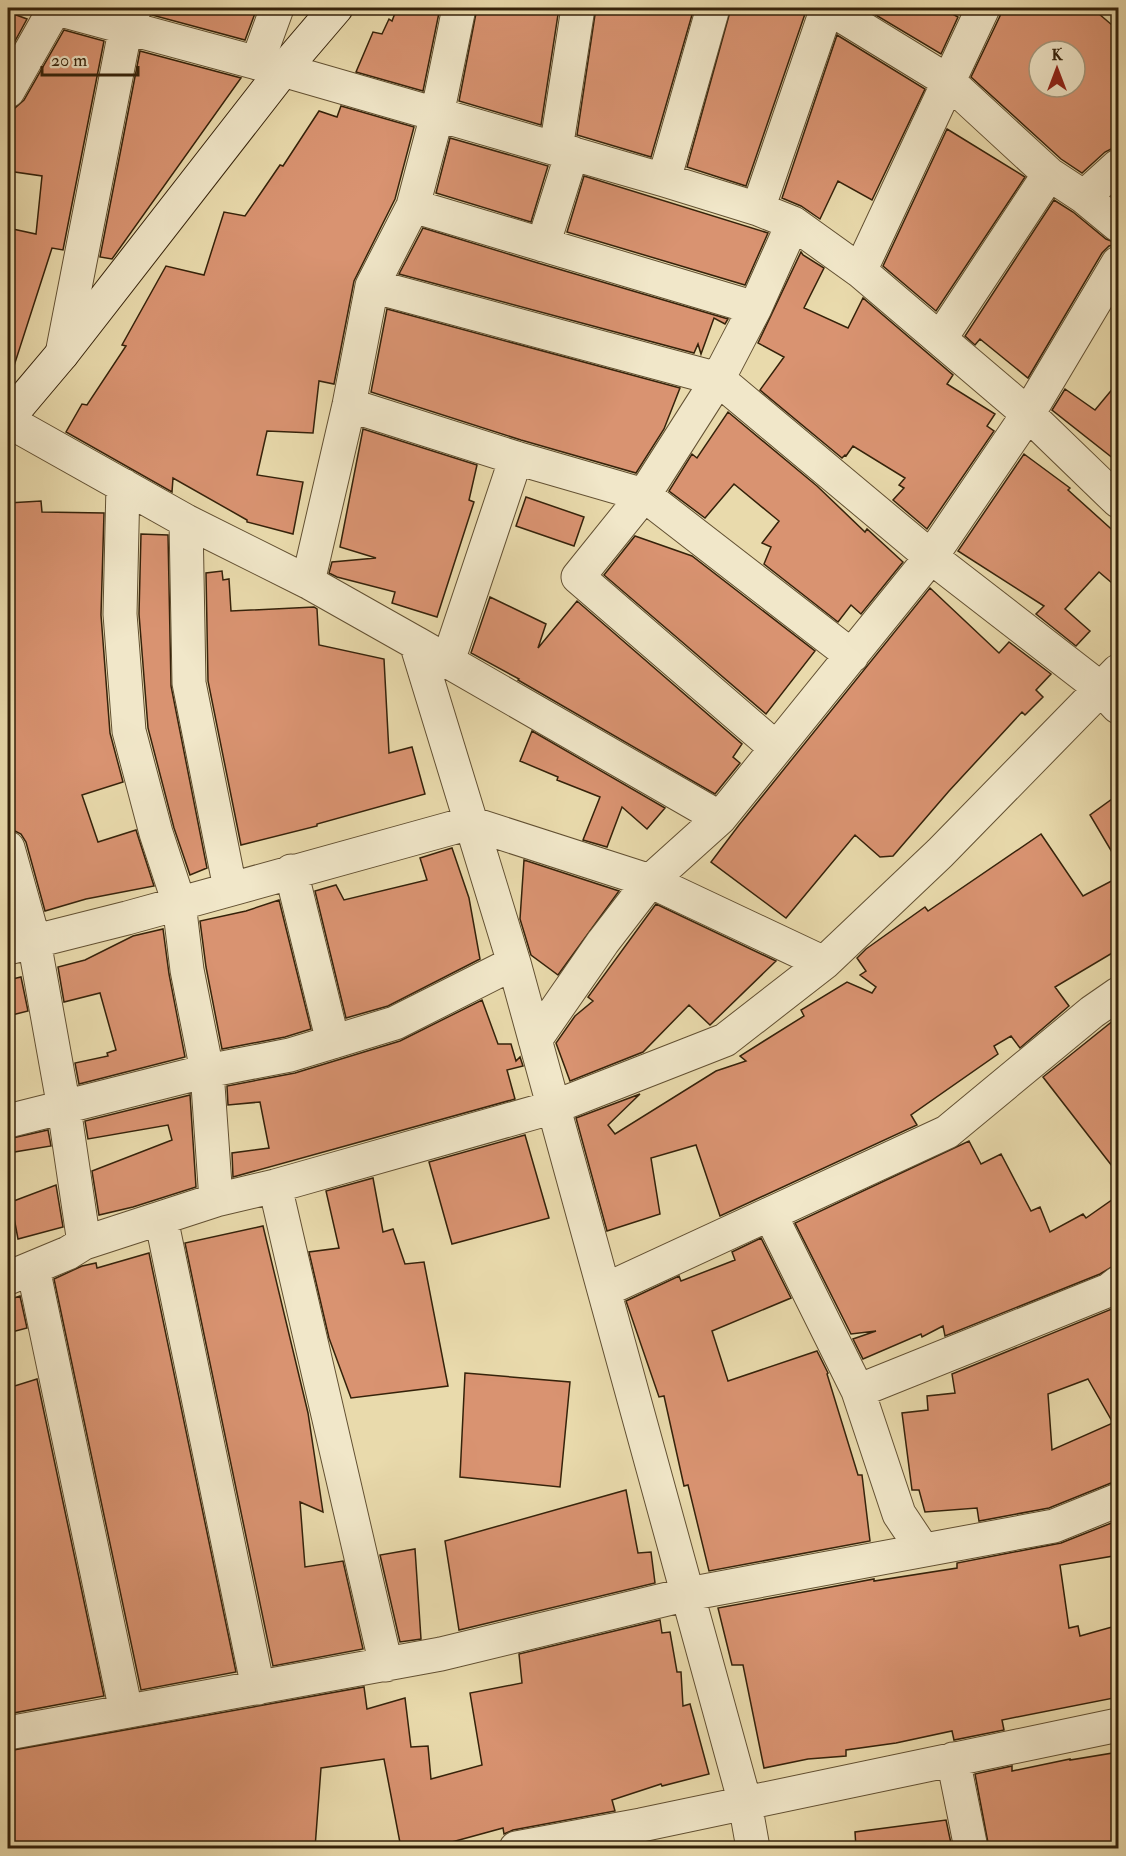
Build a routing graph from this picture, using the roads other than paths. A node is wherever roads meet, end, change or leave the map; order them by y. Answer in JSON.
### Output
{"nodes":[{"id":1,"x":55,"y":8,"type":"edge"},
{"id":2,"x":277,"y":8,"type":"edge"},
{"id":3,"x":336,"y":8,"type":"edge"},
{"id":4,"x":459,"y":8,"type":"edge"},
{"id":5,"x":578,"y":8,"type":"edge"},
{"id":6,"x":713,"y":8,"type":"edge"},
{"id":7,"x":828,"y":8,"type":"edge"},
{"id":8,"x":982,"y":8,"type":"edge"},
{"id":9,"x":130,"y":17,"type":"edge"},
{"id":10,"x":270,"y":67,"type":"junction"},
{"id":11,"x":948,"y":81,"type":"junction"},
{"id":12,"x":8,"y":91,"type":"edge"},
{"id":13,"x":437,"y":115,"type":"junction"},
{"id":14,"x":564,"y":151,"type":"junction"},
{"id":15,"x":1119,"y":166,"type":"edge"},
{"id":16,"x":1049,"y":174,"type":"junction"},
{"id":17,"x":664,"y":180,"type":"junction"},
{"id":18,"x":1084,"y":197,"type":"junction"},
{"id":19,"x":413,"y":206,"type":"junction"},
{"id":20,"x":758,"y":209,"type":"junction"},
{"id":21,"x":793,"y":223,"type":"junction"},
{"id":22,"x":1119,"y":225,"type":"edge"},
{"id":23,"x":543,"y":245,"type":"junction"},
{"id":24,"x":1119,"y":263,"type":"edge"},
{"id":25,"x":860,"y":271,"type":"junction"},
{"id":26,"x":372,"y":286,"type":"junction"},
{"id":27,"x":755,"y":308,"type":"junction"},
{"id":28,"x":940,"y":339,"type":"junction"},
{"id":29,"x":62,"y":354,"type":"junction"},
{"id":30,"x":718,"y":379,"type":"junction"},
{"id":31,"x":349,"y":405,"type":"junction"},
{"id":32,"x":1028,"y":414,"type":"junction"},
{"id":33,"x":8,"y":420,"type":"edge"},
{"id":34,"x":516,"y":458,"type":"junction"},
{"id":35,"x":123,"y":485,"type":"junction"},
{"id":36,"x":644,"y":495,"type":"junction"},
{"id":37,"x":1117,"y":496,"type":"edge"},
{"id":38,"x":186,"y":521,"type":"junction"},
{"id":39,"x":931,"y":557,"type":"junction"},
{"id":40,"x":308,"y":582,"type":"junction"},
{"id":41,"x":416,"y":643,"type":"junction"},
{"id":42,"x":852,"y":656,"type":"junction"},
{"id":43,"x":448,"y":661,"type":"junction"},
{"id":44,"x":1112,"y":689,"type":"edge"},
{"id":45,"x":776,"y":748,"type":"junction"},
{"id":46,"x":720,"y":818,"type":"junction"},
{"id":47,"x":470,"y":823,"type":"junction"},
{"id":48,"x":8,"y":848,"type":"edge"},
{"id":49,"x":291,"y":871,"type":"junction"},
{"id":50,"x":650,"y":881,"type":"junction"},
{"id":51,"x":230,"y":888,"type":"junction"},
{"id":52,"x":179,"y":903,"type":"junction"},
{"id":53,"x":21,"y":945,"type":"edge"},
{"id":54,"x":514,"y":963,"type":"junction"},
{"id":55,"x":824,"y":963,"type":"junction"},
{"id":56,"x":1119,"y":994,"type":"edge"},
{"id":57,"x":535,"y":1040,"type":"junction"},
{"id":58,"x":333,"y":1041,"type":"junction"},
{"id":59,"x":207,"y":1071,"type":"junction"},
{"id":60,"x":554,"y":1107,"type":"junction"},
{"id":61,"x":64,"y":1108,"type":"junction"},
{"id":62,"x":8,"y":1121,"type":"edge"},
{"id":63,"x":275,"y":1186,"type":"junction"},
{"id":64,"x":216,"y":1200,"type":"junction"},
{"id":65,"x":770,"y":1214,"type":"junction"},
{"id":66,"x":161,"y":1218,"type":"junction"},
{"id":67,"x":84,"y":1243,"type":"junction"},
{"id":68,"x":20,"y":1273,"type":"edge"},
{"id":69,"x":1119,"y":1283,"type":"edge"},
{"id":70,"x":605,"y":1290,"type":"junction"},
{"id":71,"x":858,"y":1391,"type":"junction"},
{"id":72,"x":1119,"y":1500,"type":"edge"},
{"id":73,"x":923,"y":1550,"type":"junction"},
{"id":74,"x":688,"y":1594,"type":"junction"},
{"id":75,"x":386,"y":1665,"type":"junction"},
{"id":76,"x":258,"y":1688,"type":"junction"},
{"id":77,"x":126,"y":1711,"type":"junction"},
{"id":78,"x":1119,"y":1725,"type":"edge"},
{"id":79,"x":8,"y":1733,"type":"edge"},
{"id":80,"x":952,"y":1759,"type":"junction"},
{"id":81,"x":745,"y":1803,"type":"junction"},
{"id":82,"x":525,"y":1848,"type":"edge"},
{"id":83,"x":753,"y":1848,"type":"edge"},
{"id":84,"x":971,"y":1848,"type":"edge"}],
"edges":[{"from":1,"to":9,"type":"street"},
{"from":1,"to":12,"type":"street"},
{"from":2,"to":10,"type":"street"},
{"from":3,"to":10,"type":"street"},
{"from":4,"to":13,"type":"street"},
{"from":5,"to":14,"type":"street"},
{"from":6,"to":17,"type":"street"},
{"from":7,"to":11,"type":"street"},
{"from":7,"to":20,"type":"street"},
{"from":8,"to":11,"type":"street"},
{"from":9,"to":10,"type":"street"},
{"from":9,"to":29,"type":"street"},
{"from":10,"to":13,"type":"street"},
{"from":10,"to":29,"type":"street"},
{"from":11,"to":16,"type":"street"},
{"from":11,"to":25,"type":"street"},
{"from":13,"to":14,"type":"street"},
{"from":13,"to":19,"type":"street"},
{"from":14,"to":17,"type":"street"},
{"from":14,"to":23,"type":"street"},
{"from":15,"to":18,"type":"street"},
{"from":16,"to":18,"type":"street"},
{"from":16,"to":28,"type":"street"},
{"from":17,"to":20,"type":"street"},
{"from":18,"to":22,"type":"street"},
{"from":19,"to":23,"type":"street"},
{"from":19,"to":26,"type":"street"},
{"from":20,"to":21,"type":"street"},
{"from":21,"to":25,"type":"street"},
{"from":21,"to":27,"type":"street"},
{"from":23,"to":27,"type":"street"},
{"from":24,"to":32,"type":"street"},
{"from":25,"to":28,"type":"street"},
{"from":26,"to":30,"type":"street"},
{"from":26,"to":31,"type":"street"},
{"from":27,"to":30,"type":"street"},
{"from":28,"to":32,"type":"street"},
{"from":29,"to":33,"type":"street"},
{"from":30,"to":36,"type":"street"},
{"from":30,"to":39,"type":"street"},
{"from":31,"to":34,"type":"street"},
{"from":31,"to":40,"type":"street"},
{"from":32,"to":37,"type":"street"},
{"from":32,"to":39,"type":"street"},
{"from":33,"to":35,"type":"street"},
{"from":34,"to":36,"type":"street"},
{"from":34,"to":43,"type":"street"},
{"from":35,"to":38,"type":"street"},
{"from":35,"to":52,"type":"street"},
{"from":36,"to":42,"type":"street"},
{"from":36,"to":45,"type":"street"},
{"from":38,"to":40,"type":"street"},
{"from":38,"to":51,"type":"street"},
{"from":39,"to":42,"type":"street"},
{"from":39,"to":44,"type":"street"},
{"from":40,"to":41,"type":"street"},
{"from":41,"to":43,"type":"street"},
{"from":41,"to":47,"type":"street"},
{"from":42,"to":45,"type":"street"},
{"from":43,"to":46,"type":"street"},
{"from":44,"to":55,"type":"street"},
{"from":45,"to":46,"type":"street"},
{"from":46,"to":50,"type":"street"},
{"from":47,"to":49,"type":"street"},
{"from":47,"to":50,"type":"street"},
{"from":47,"to":54,"type":"street"},
{"from":48,"to":53,"type":"street"},
{"from":49,"to":51,"type":"street"},
{"from":49,"to":58,"type":"street"},
{"from":50,"to":55,"type":"street"},
{"from":50,"to":57,"type":"street"},
{"from":51,"to":52,"type":"street"},
{"from":52,"to":53,"type":"street"},
{"from":52,"to":59,"type":"street"},
{"from":53,"to":61,"type":"street"},
{"from":54,"to":57,"type":"street"},
{"from":54,"to":58,"type":"street"},
{"from":55,"to":60,"type":"street"},
{"from":56,"to":65,"type":"street"},
{"from":57,"to":60,"type":"street"},
{"from":58,"to":59,"type":"street"},
{"from":59,"to":61,"type":"street"},
{"from":59,"to":64,"type":"street"},
{"from":60,"to":63,"type":"street"},
{"from":60,"to":70,"type":"street"},
{"from":61,"to":62,"type":"street"},
{"from":61,"to":67,"type":"street"},
{"from":63,"to":64,"type":"street"},
{"from":63,"to":75,"type":"street"},
{"from":64,"to":66,"type":"street"},
{"from":65,"to":70,"type":"street"},
{"from":65,"to":71,"type":"street"},
{"from":66,"to":67,"type":"street"},
{"from":66,"to":76,"type":"street"},
{"from":67,"to":68,"type":"street"},
{"from":68,"to":77,"type":"street"},
{"from":69,"to":71,"type":"street"},
{"from":70,"to":74,"type":"street"},
{"from":71,"to":73,"type":"street"},
{"from":72,"to":73,"type":"street"},
{"from":73,"to":74,"type":"street"},
{"from":74,"to":75,"type":"street"},
{"from":74,"to":81,"type":"street"},
{"from":75,"to":76,"type":"street"},
{"from":76,"to":77,"type":"street"},
{"from":77,"to":79,"type":"street"},
{"from":78,"to":80,"type":"street"},
{"from":80,"to":81,"type":"street"},
{"from":80,"to":84,"type":"street"},
{"from":81,"to":82,"type":"street"},
{"from":81,"to":83,"type":"street"}]}
